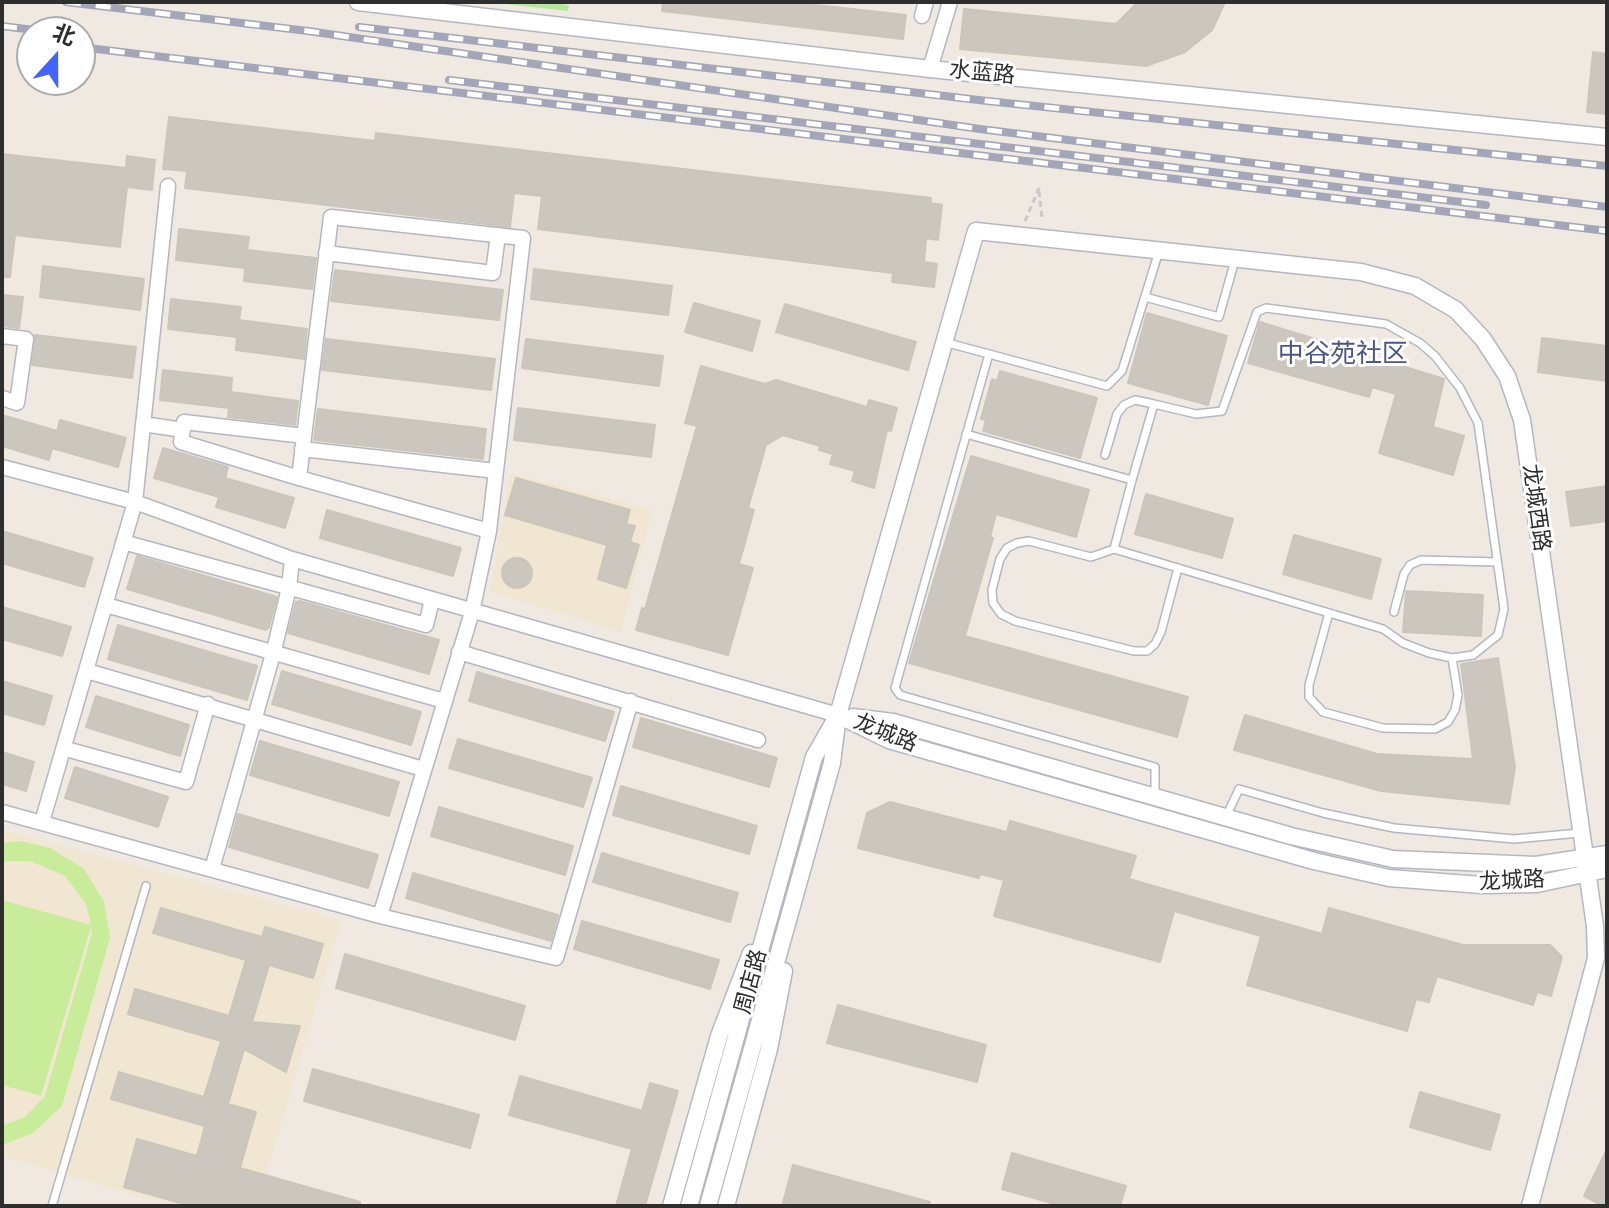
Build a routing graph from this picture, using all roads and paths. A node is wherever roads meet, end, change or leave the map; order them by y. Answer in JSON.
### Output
{"nodes":[{"id":1,"x":358,"y":2,"type":"edge"},
{"id":2,"x":950,"y":2,"type":"edge"},
{"id":3,"x":437,"y":7,"type":"edge"},
{"id":4,"x":930,"y":69,"type":"junction"},
{"id":5,"x":1607,"y":137,"type":"edge"},
{"id":6,"x":168,"y":186,"type":"dead end"},
{"id":7,"x":1025,"y":217,"type":"dead end"},
{"id":8,"x":1042,"y":219,"type":"dead end"},
{"id":9,"x":498,"y":235,"type":"junction"},
{"id":10,"x":1159,"y":251,"type":"junction"},
{"id":11,"x":326,"y":253,"type":"junction"},
{"id":12,"x":1235,"y":260,"type":"junction"},
{"id":13,"x":1145,"y":297,"type":"junction"},
{"id":14,"x":2,"y":336,"type":"edge"},
{"id":15,"x":943,"y":342,"type":"junction"},
{"id":16,"x":989,"y":354,"type":"junction"},
{"id":17,"x":2,"y":398,"type":"edge"},
{"id":18,"x":1154,"y":404,"type":"junction"},
{"id":19,"x":143,"y":424,"type":"junction"},
{"id":20,"x":183,"y":430,"type":"junction"},
{"id":21,"x":966,"y":434,"type":"junction"},
{"id":22,"x":303,"y":443,"type":"junction"},
{"id":23,"x":1105,"y":455,"type":"dead end"},
{"id":24,"x":2,"y":467,"type":"edge"},
{"id":25,"x":496,"y":471,"type":"junction"},
{"id":26,"x":299,"y":478,"type":"junction"},
{"id":27,"x":1132,"y":480,"type":"junction"},
{"id":28,"x":135,"y":502,"type":"junction"},
{"id":29,"x":489,"y":531,"type":"junction"},
{"id":30,"x":123,"y":542,"type":"junction"},
{"id":31,"x":1114,"y":549,"type":"junction"},
{"id":32,"x":292,"y":559,"type":"junction"},
{"id":33,"x":1497,"y":562,"type":"junction"},
{"id":34,"x":1178,"y":568,"type":"junction"},
{"id":35,"x":289,"y":588,"type":"junction"},
{"id":36,"x":432,"y":600,"type":"junction"},
{"id":37,"x":106,"y":605,"type":"junction"},
{"id":38,"x":472,"y":612,"type":"junction"},
{"id":39,"x":1394,"y":612,"type":"dead end"},
{"id":40,"x":1329,"y":613,"type":"junction"},
{"id":41,"x":459,"y":652,"type":"junction"},
{"id":42,"x":273,"y":654,"type":"junction"},
{"id":43,"x":1452,"y":658,"type":"junction"},
{"id":44,"x":87,"y":671,"type":"junction"},
{"id":45,"x":444,"y":701,"type":"junction"},
{"id":46,"x":631,"y":701,"type":"junction"},
{"id":47,"x":208,"y":704,"type":"junction"},
{"id":48,"x":838,"y":715,"type":"junction"},
{"id":49,"x":254,"y":720,"type":"junction"},
{"id":50,"x":758,"y":740,"type":"dead end"},
{"id":51,"x":66,"y":749,"type":"junction"},
{"id":52,"x":423,"y":769,"type":"junction"},
{"id":53,"x":1155,"y":798,"type":"junction"},
{"id":54,"x":2,"y":812,"type":"edge"},
{"id":55,"x":1226,"y":817,"type":"junction"},
{"id":56,"x":42,"y":822,"type":"junction"},
{"id":57,"x":1580,"y":833,"type":"junction"},
{"id":58,"x":1607,"y":854,"type":"edge"},
{"id":59,"x":1584,"y":864,"type":"junction"},
{"id":60,"x":212,"y":869,"type":"junction"},
{"id":61,"x":1607,"y":869,"type":"edge"},
{"id":62,"x":146,"y":886,"type":"dead end"},
{"id":63,"x":773,"y":903,"type":"junction"},
{"id":64,"x":792,"y":909,"type":"junction"},
{"id":65,"x":380,"y":916,"type":"junction"},
{"id":66,"x":52,"y":1206,"type":"edge"},
{"id":67,"x":671,"y":1206,"type":"edge"},
{"id":68,"x":689,"y":1206,"type":"edge"},
{"id":69,"x":708,"y":1206,"type":"edge"},
{"id":70,"x":726,"y":1206,"type":"edge"},
{"id":71,"x":1530,"y":1206,"type":"edge"}],
"edges":[{"from":1,"to":3,"type":"street","name":"水蓝路"},
{"from":2,"to":4,"type":"street"},
{"from":3,"to":4,"type":"street","name":"水蓝路"},
{"from":4,"to":5,"type":"street","name":"水蓝路"},
{"from":6,"to":19,"type":"street"},
{"from":7,"to":8,"type":"path"},
{"from":9,"to":11,"type":"street"},
{"from":9,"to":11,"type":"street"},
{"from":9,"to":25,"type":"street"},
{"from":10,"to":12,"type":"street","name":"龙城西路"},
{"from":10,"to":13,"type":"lane"},
{"from":10,"to":15,"type":"street","name":"龙城西路"},
{"from":11,"to":22,"type":"street"},
{"from":12,"to":13,"type":"lane"},
{"from":12,"to":57,"type":"street","name":"龙城西路"},
{"from":13,"to":16,"type":"lane"},
{"from":14,"to":17,"type":"street"},
{"from":15,"to":16,"type":"lane"},
{"from":15,"to":48,"type":"street"},
{"from":16,"to":21,"type":"lane"},
{"from":18,"to":23,"type":"lane"},
{"from":18,"to":27,"type":"lane"},
{"from":18,"to":33,"type":"lane"},
{"from":19,"to":20,"type":"street"},
{"from":19,"to":28,"type":"street"},
{"from":20,"to":22,"type":"street"},
{"from":20,"to":26,"type":"street"},
{"from":21,"to":27,"type":"lane"},
{"from":21,"to":53,"type":"lane"},
{"from":22,"to":25,"type":"street"},
{"from":22,"to":26,"type":"street"},
{"from":24,"to":28,"type":"street"},
{"from":25,"to":29,"type":"street"},
{"from":26,"to":29,"type":"street"},
{"from":27,"to":31,"type":"lane"},
{"from":28,"to":30,"type":"street"},
{"from":28,"to":32,"type":"street"},
{"from":29,"to":38,"type":"street"},
{"from":30,"to":35,"type":"street"},
{"from":30,"to":37,"type":"street"},
{"from":31,"to":34,"type":"lane"},
{"from":31,"to":34,"type":"lane"},
{"from":32,"to":35,"type":"street"},
{"from":32,"to":36,"type":"street"},
{"from":33,"to":39,"type":"lane"},
{"from":33,"to":43,"type":"lane"},
{"from":34,"to":40,"type":"lane"},
{"from":35,"to":36,"type":"street"},
{"from":35,"to":42,"type":"street"},
{"from":36,"to":38,"type":"street"},
{"from":37,"to":42,"type":"street"},
{"from":37,"to":44,"type":"street"},
{"from":38,"to":41,"type":"street"},
{"from":38,"to":48,"type":"street"},
{"from":40,"to":43,"type":"lane"},
{"from":40,"to":43,"type":"lane"},
{"from":41,"to":45,"type":"street"},
{"from":41,"to":46,"type":"street"},
{"from":42,"to":45,"type":"street"},
{"from":42,"to":49,"type":"street"},
{"from":44,"to":47,"type":"street"},
{"from":44,"to":51,"type":"street"},
{"from":45,"to":52,"type":"street"},
{"from":46,"to":50,"type":"street"},
{"from":46,"to":65,"type":"street"},
{"from":47,"to":49,"type":"street"},
{"from":47,"to":51,"type":"street"},
{"from":48,"to":53,"type":"street","name":"龙城路"},
{"from":48,"to":59,"type":"street","name":"龙城路"},
{"from":48,"to":63,"type":"street","name":"周店路"},
{"from":48,"to":64,"type":"street","name":"周店路"},
{"from":49,"to":52,"type":"street"},
{"from":49,"to":60,"type":"street"},
{"from":51,"to":56,"type":"street"},
{"from":52,"to":65,"type":"street"},
{"from":53,"to":55,"type":"street","name":"龙城路"},
{"from":54,"to":56,"type":"street"},
{"from":55,"to":57,"type":"lane"},
{"from":55,"to":59,"type":"street","name":"龙城路"},
{"from":56,"to":60,"type":"street"},
{"from":57,"to":59,"type":"street","name":"龙城西路"},
{"from":58,"to":59,"type":"street","name":"龙城路"},
{"from":59,"to":61,"type":"street","name":"龙城路"},
{"from":59,"to":71,"type":"street","name":"龙城西路"},
{"from":60,"to":65,"type":"street"},
{"from":62,"to":66,"type":"lane"},
{"from":63,"to":67,"type":"street"},
{"from":63,"to":68,"type":"street","name":"周店路"},
{"from":64,"to":69,"type":"street","name":"周店路"},
{"from":64,"to":70,"type":"street"}]}
